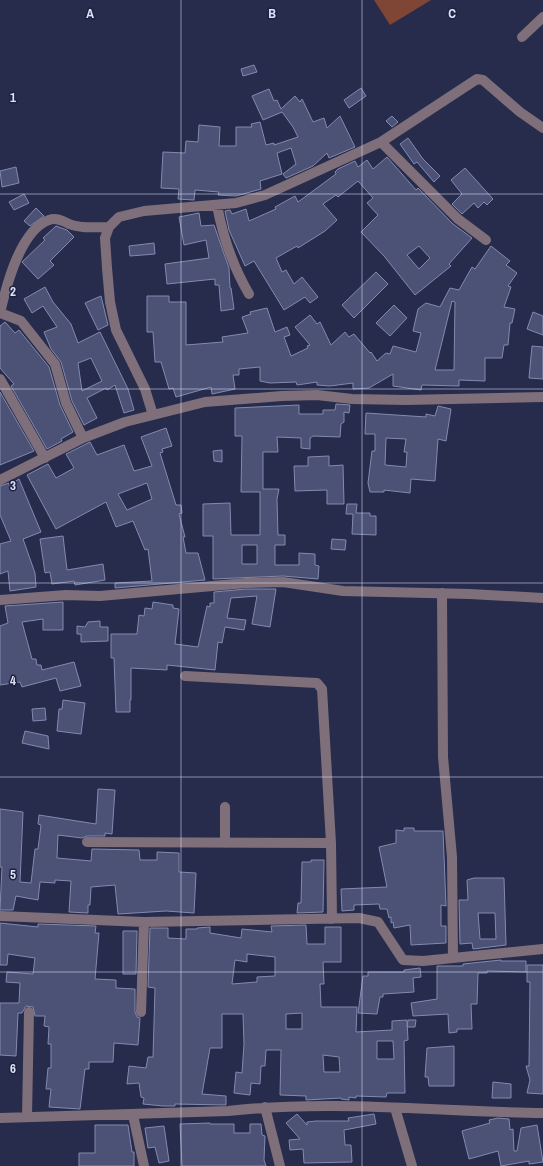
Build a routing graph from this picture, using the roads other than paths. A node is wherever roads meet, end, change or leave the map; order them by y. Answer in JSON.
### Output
{"nodes":[{"id":1,"x":543,"y":17,"type":"edge"},
{"id":2,"x":522,"y":38,"type":"dead end"},
{"id":3,"x":543,"y":128,"type":"edge"},
{"id":4,"x":381,"y":142,"type":"junction"},
{"id":5,"x":217,"y":205,"type":"junction"},
{"id":6,"x":109,"y":227,"type":"junction"},
{"id":7,"x":486,"y":240,"type":"dead end"},
{"id":8,"x":249,"y":294,"type":"dead end"},
{"id":9,"x":0,"y":313,"type":"edge"},
{"id":10,"x":0,"y":379,"type":"edge"},
{"id":11,"x":543,"y":397,"type":"edge"},
{"id":12,"x":153,"y":415,"type":"junction"},
{"id":13,"x":83,"y":438,"type":"junction"},
{"id":14,"x":45,"y":458,"type":"junction"},
{"id":15,"x":0,"y":480,"type":"edge"},
{"id":16,"x":442,"y":593,"type":"junction"},
{"id":17,"x":543,"y":598,"type":"edge"},
{"id":18,"x":0,"y":600,"type":"edge"},
{"id":19,"x":185,"y":676,"type":"dead end"},
{"id":20,"x":225,"y":807,"type":"dead end"},
{"id":21,"x":87,"y":842,"type":"dead end"},
{"id":22,"x":225,"y":843,"type":"junction"},
{"id":23,"x":330,"y":843,"type":"junction"},
{"id":24,"x":0,"y":916,"type":"edge"},
{"id":25,"x":332,"y":919,"type":"junction"},
{"id":26,"x":144,"y":922,"type":"junction"},
{"id":27,"x":543,"y":949,"type":"edge"},
{"id":28,"x":453,"y":958,"type":"junction"},
{"id":29,"x":29,"y":1012,"type":"dead end"},
{"id":30,"x":141,"y":1012,"type":"dead end"},
{"id":31,"x":265,"y":1107,"type":"junction"},
{"id":32,"x":396,"y":1108,"type":"junction"},
{"id":33,"x":543,"y":1113,"type":"edge"},
{"id":34,"x":133,"y":1115,"type":"junction"},
{"id":35,"x":27,"y":1117,"type":"junction"},
{"id":36,"x":0,"y":1118,"type":"edge"},
{"id":37,"x":144,"y":1166,"type":"edge"},
{"id":38,"x":280,"y":1166,"type":"edge"},
{"id":39,"x":412,"y":1166,"type":"edge"}],
"edges":[{"from":1,"to":2,"type":"street"},
{"from":3,"to":4,"type":"street"},
{"from":4,"to":5,"type":"street"},
{"from":4,"to":7,"type":"street"},
{"from":5,"to":6,"type":"street"},
{"from":5,"to":8,"type":"street"},
{"from":6,"to":9,"type":"street"},
{"from":6,"to":12,"type":"street"},
{"from":9,"to":13,"type":"street"},
{"from":10,"to":14,"type":"street"},
{"from":11,"to":12,"type":"street"},
{"from":12,"to":13,"type":"street"},
{"from":13,"to":14,"type":"street"},
{"from":14,"to":15,"type":"street"},
{"from":16,"to":17,"type":"street"},
{"from":16,"to":18,"type":"street"},
{"from":16,"to":28,"type":"street"},
{"from":19,"to":23,"type":"street"},
{"from":20,"to":22,"type":"street"},
{"from":21,"to":22,"type":"street"},
{"from":22,"to":23,"type":"street"},
{"from":23,"to":25,"type":"street"},
{"from":24,"to":26,"type":"street"},
{"from":25,"to":26,"type":"street"},
{"from":25,"to":28,"type":"street"},
{"from":26,"to":30,"type":"street"},
{"from":27,"to":28,"type":"street"},
{"from":29,"to":35,"type":"street"},
{"from":31,"to":32,"type":"street"},
{"from":31,"to":34,"type":"street"},
{"from":31,"to":38,"type":"street"},
{"from":32,"to":33,"type":"street"},
{"from":32,"to":39,"type":"street"},
{"from":34,"to":35,"type":"street"},
{"from":34,"to":37,"type":"street"},
{"from":35,"to":36,"type":"street"}]}
